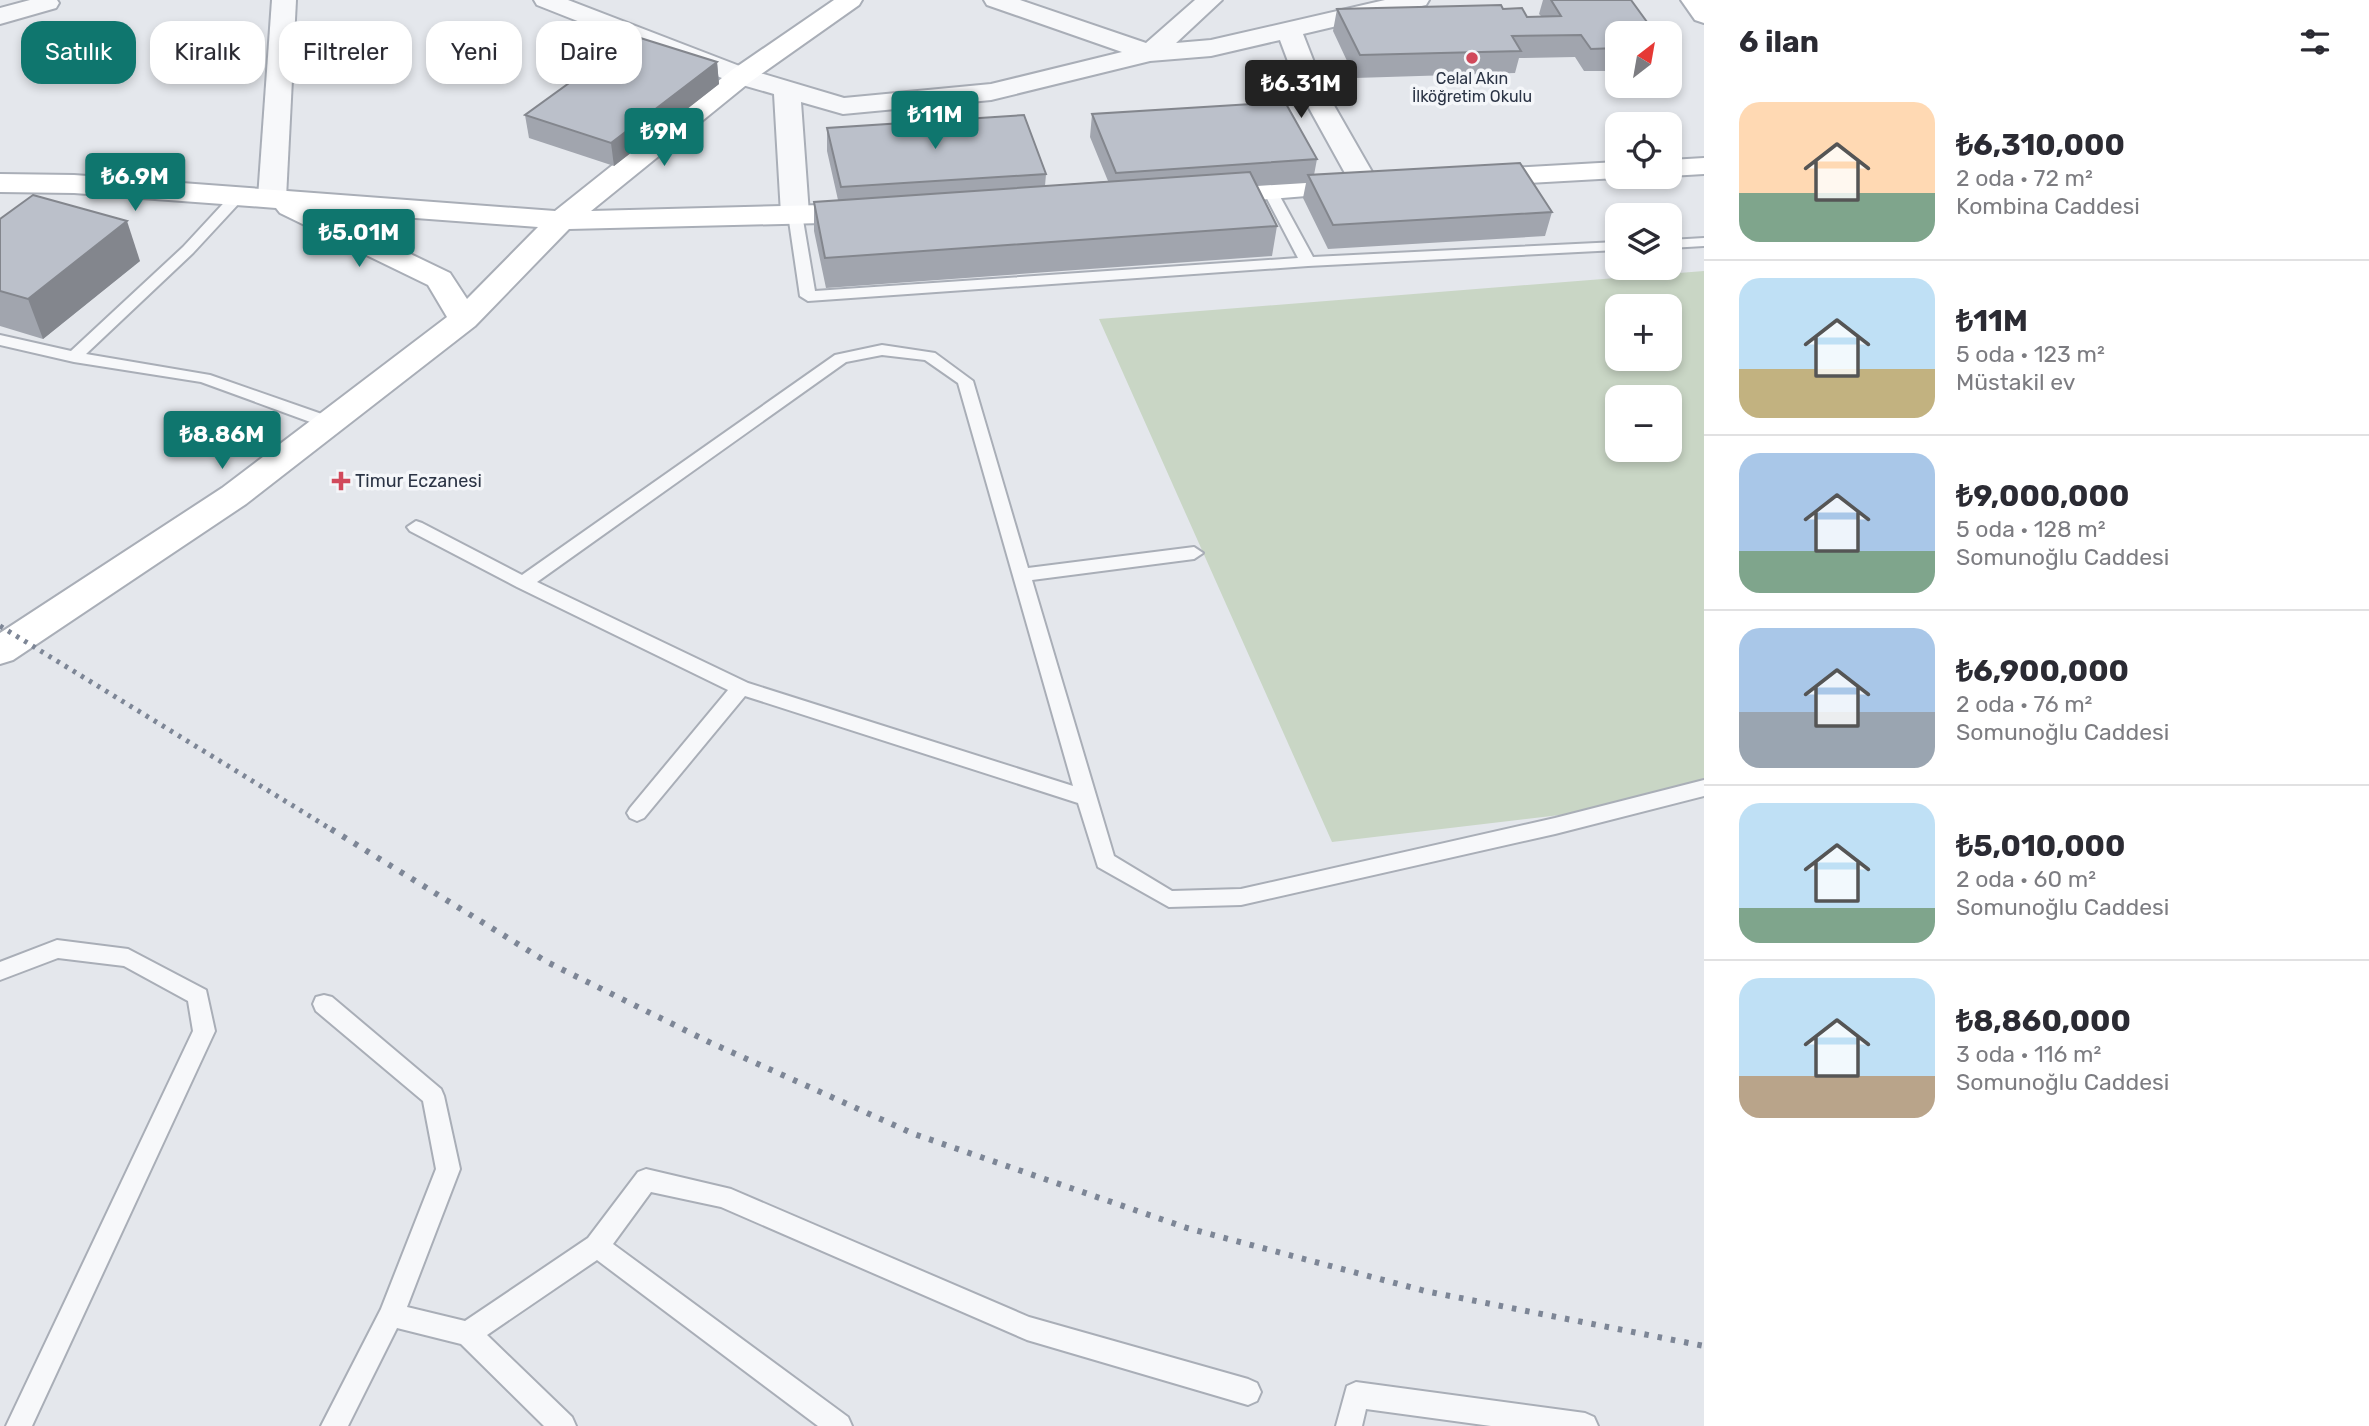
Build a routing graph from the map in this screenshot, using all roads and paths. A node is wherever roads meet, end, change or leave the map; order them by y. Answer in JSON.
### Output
{"nodes":[{"id":1,"x":284,"y":0,"type":"edge"},
{"id":2,"x":546,"y":0,"type":"edge"},
{"id":3,"x":850,"y":0,"type":"edge"},
{"id":4,"x":996,"y":0,"type":"edge"},
{"id":5,"x":1210,"y":0,"type":"edge"},
{"id":6,"x":1416,"y":0,"type":"edge"},
{"id":7,"x":1693,"y":0,"type":"edge"},
{"id":8,"x":47,"y":3,"type":"dead end"},
{"id":9,"x":1704,"y":15,"type":"edge"},
{"id":10,"x":0,"y":16,"type":"edge"},
{"id":11,"x":1289,"y":31,"type":"junction"},
{"id":12,"x":1150,"y":53,"type":"junction"},
{"id":13,"x":741,"y":76,"type":"junction"},
{"id":14,"x":787,"y":89,"type":"junction"},
{"id":15,"x":1704,"y":166,"type":"edge"},
{"id":16,"x":1682,"y":167,"type":"edge"},
{"id":17,"x":1605,"y":171,"type":"edge"},
{"id":18,"x":1443,"y":179,"type":"edge"},
{"id":19,"x":0,"y":183,"type":"edge"},
{"id":20,"x":1378,"y":183,"type":"joint"},
{"id":21,"x":1270,"y":191,"type":"junction"},
{"id":22,"x":238,"y":196,"type":"junction"},
{"id":23,"x":1175,"y":197,"type":"edge"},
{"id":24,"x":272,"y":198,"type":"junction"},
{"id":25,"x":890,"y":212,"type":"edge"},
{"id":26,"x":795,"y":214,"type":"junction"},
{"id":27,"x":561,"y":220,"type":"junction"},
{"id":28,"x":1704,"y":242,"type":"edge"},
{"id":29,"x":1682,"y":243,"type":"edge"},
{"id":30,"x":1605,"y":247,"type":"edge"},
{"id":31,"x":1308,"y":262,"type":"junction"},
{"id":32,"x":464,"y":319,"type":"junction"},
{"id":33,"x":0,"y":340,"type":"edge"},
{"id":34,"x":74,"y":357,"type":"junction"},
{"id":35,"x":330,"y":423,"type":"junction"},
{"id":36,"x":416,"y":527,"type":"dead end"},
{"id":37,"x":1194,"y":553,"type":"dead end"},
{"id":38,"x":1022,"y":575,"type":"junction"},
{"id":39,"x":523,"y":583,"type":"junction"},
{"id":40,"x":0,"y":651,"type":"edge"},
{"id":41,"x":741,"y":688,"type":"junction"},
{"id":42,"x":1704,"y":788,"type":"edge"},
{"id":43,"x":1087,"y":798,"type":"junction"},
{"id":44,"x":637,"y":813,"type":"dead end"},
{"id":45,"x":0,"y":971,"type":"edge"},
{"id":46,"x":324,"y":1004,"type":"dead end"},
{"id":47,"x":597,"y":1246,"type":"junction"},
{"id":48,"x":391,"y":1315,"type":"junction"},
{"id":49,"x":468,"y":1334,"type":"junction"},
{"id":50,"x":1248,"y":1392,"type":"dead end"},
{"id":51,"x":19,"y":1426,"type":"edge"},
{"id":52,"x":334,"y":1426,"type":"edge"},
{"id":53,"x":563,"y":1426,"type":"edge"},
{"id":54,"x":839,"y":1426,"type":"edge"},
{"id":55,"x":1349,"y":1426,"type":"edge"},
{"id":56,"x":1585,"y":1426,"type":"edge"}],
"edges":[{"from":1,"to":24,"type":"street"},
{"from":2,"to":13,"type":"street"},
{"from":3,"to":13,"type":"main road"},
{"from":4,"to":12,"type":"street"},
{"from":5,"to":12,"type":"street"},
{"from":6,"to":11,"type":"street"},
{"from":7,"to":9,"type":"main road"},
{"from":8,"to":10,"type":"street"},
{"from":11,"to":12,"type":"street"},
{"from":11,"to":20,"type":"street"},
{"from":12,"to":14,"type":"street"},
{"from":13,"to":14,"type":"street"},
{"from":13,"to":27,"type":"main road"},
{"from":14,"to":26,"type":"street"},
{"from":15,"to":16,"type":"main road"},
{"from":17,"to":18,"type":"main road"},
{"from":19,"to":22,"type":"main road"},
{"from":20,"to":21,"type":"main road"},
{"from":21,"to":23,"type":"main road"},
{"from":21,"to":31,"type":"lane"},
{"from":22,"to":24,"type":"main road"},
{"from":22,"to":34,"type":"lane"},
{"from":24,"to":27,"type":"main road"},
{"from":24,"to":32,"type":"main road"},
{"from":25,"to":26,"type":"main road"},
{"from":26,"to":27,"type":"main road"},
{"from":26,"to":31,"type":"lane"},
{"from":27,"to":32,"type":"main road"},
{"from":28,"to":29,"type":"lane"},
{"from":30,"to":31,"type":"lane"},
{"from":32,"to":35,"type":"main road"},
{"from":33,"to":34,"type":"lane"},
{"from":34,"to":35,"type":"lane"},
{"from":35,"to":40,"type":"main road"},
{"from":36,"to":39,"type":"lane"},
{"from":37,"to":38,"type":"lane"},
{"from":38,"to":39,"type":"lane"},
{"from":38,"to":43,"type":"lane"},
{"from":39,"to":41,"type":"lane"},
{"from":41,"to":43,"type":"lane"},
{"from":41,"to":44,"type":"lane"},
{"from":42,"to":43,"type":"lane"},
{"from":45,"to":51,"type":"lane"},
{"from":46,"to":48,"type":"lane"},
{"from":47,"to":49,"type":"lane"},
{"from":47,"to":50,"type":"lane"},
{"from":47,"to":54,"type":"lane"},
{"from":48,"to":49,"type":"lane"},
{"from":48,"to":52,"type":"lane"},
{"from":49,"to":53,"type":"lane"},
{"from":55,"to":56,"type":"lane"}]}
